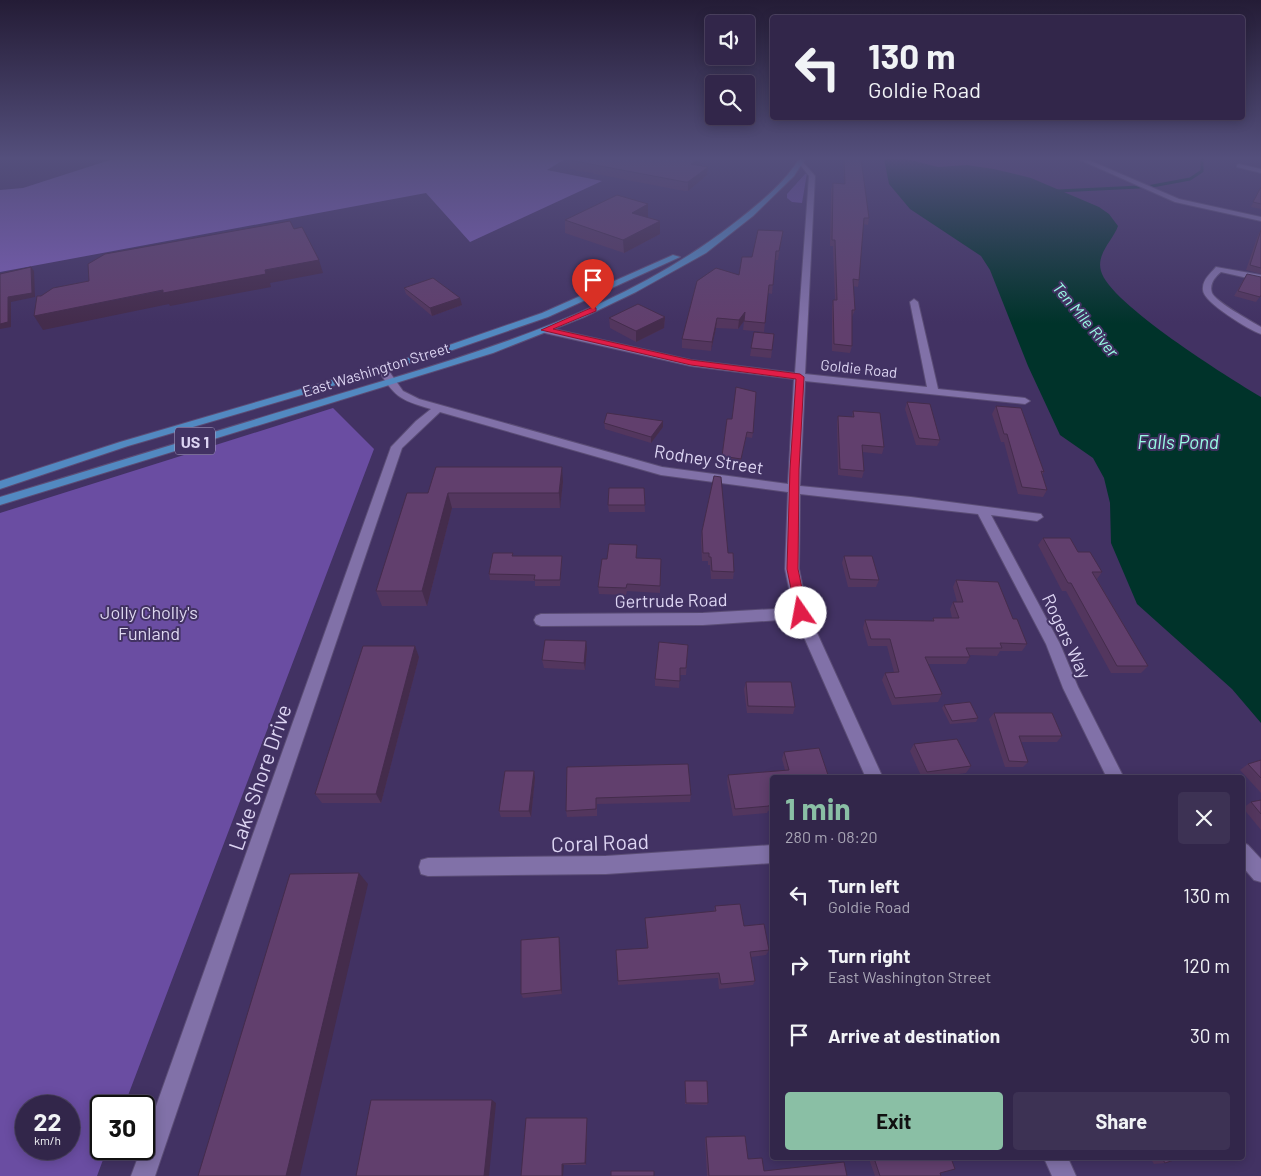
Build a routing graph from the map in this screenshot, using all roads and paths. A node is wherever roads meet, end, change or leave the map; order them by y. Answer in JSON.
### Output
{"nodes":[{"id":1,"x":749,"y":214,"type":"edge"},
{"id":2,"x":811,"y":214,"type":"edge"},
{"id":3,"x":1234,"y":214,"type":"edge"},
{"id":4,"x":1261,"y":220,"type":"edge"},
{"id":5,"x":740,"y":222,"type":"junction"},
{"id":6,"x":1261,"y":278,"type":"edge"},
{"id":7,"x":914,"y":302,"type":"dead end"},
{"id":8,"x":545,"y":330,"type":"junction"},
{"id":9,"x":1261,"y":331,"type":"edge"},
{"id":10,"x":382,"y":369,"type":"junction"},
{"id":11,"x":800,"y":377,"type":"junction"},
{"id":12,"x":390,"y":382,"type":"junction"},
{"id":13,"x":933,"y":391,"type":"junction"},
{"id":14,"x":1024,"y":401,"type":"dead end"},
{"id":15,"x":438,"y":408,"type":"junction"},
{"id":16,"x":0,"y":485,"type":"edge"},
{"id":17,"x":794,"y":489,"type":"junction"},
{"id":18,"x":0,"y":501,"type":"edge"},
{"id":19,"x":983,"y":512,"type":"junction"},
{"id":20,"x":1037,"y":517,"type":"dead end"},
{"id":21,"x":801,"y":613,"type":"junction"},
{"id":22,"x":541,"y":620,"type":"dead end"},
{"id":23,"x":874,"y":775,"type":"edge"},
{"id":24,"x":1114,"y":775,"type":"edge"},
{"id":25,"x":770,"y":854,"type":"edge"},
{"id":26,"x":1245,"y":854,"type":"edge"},
{"id":27,"x":428,"y":867,"type":"dead end"},
{"id":28,"x":1261,"y":873,"type":"edge"},
{"id":29,"x":1057,"y":1160,"type":"edge"},
{"id":30,"x":143,"y":1176,"type":"edge"},
{"id":31,"x":1064,"y":1176,"type":"edge"}],
"edges":[{"from":1,"to":5,"type":"main road","name":"East Washington Street","number":"US 1"},
{"from":2,"to":11,"type":"street"},
{"from":3,"to":4,"type":"street"},
{"from":5,"to":8,"type":"main road","name":"East Washington Street","number":"US 1"},
{"from":5,"to":10,"type":"main road","name":"East Washington Street","number":"US 1"},
{"from":6,"to":9,"type":"street"},
{"from":7,"to":13,"type":"street"},
{"from":8,"to":11,"type":"street","name":"Goldie Road"},
{"from":8,"to":12,"type":"main road","name":"East Washington Street","number":"US 1"},
{"from":10,"to":12,"type":"street"},
{"from":10,"to":16,"type":"main road","name":"East Washington Street","number":"US 1"},
{"from":11,"to":13,"type":"street","name":"Goldie Road"},
{"from":11,"to":17,"type":"street"},
{"from":12,"to":15,"type":"street","name":"Rodney Street"},
{"from":12,"to":18,"type":"main road","name":"East Washington Street","number":"US 1"},
{"from":13,"to":14,"type":"street","name":"Goldie Road"},
{"from":15,"to":17,"type":"street","name":"Rodney Street"},
{"from":15,"to":30,"type":"street","name":"Lake Shore Drive"},
{"from":17,"to":19,"type":"street","name":"Rodney Street"},
{"from":17,"to":21,"type":"street"},
{"from":19,"to":20,"type":"street","name":"Rodney Street"},
{"from":19,"to":24,"type":"street","name":"Rogers Way"},
{"from":21,"to":22,"type":"street","name":"Gertrude Road"},
{"from":21,"to":23,"type":"street"},
{"from":25,"to":27,"type":"street","name":"Coral Road"},
{"from":26,"to":28,"type":"street"},
{"from":29,"to":31,"type":"street"}]}
